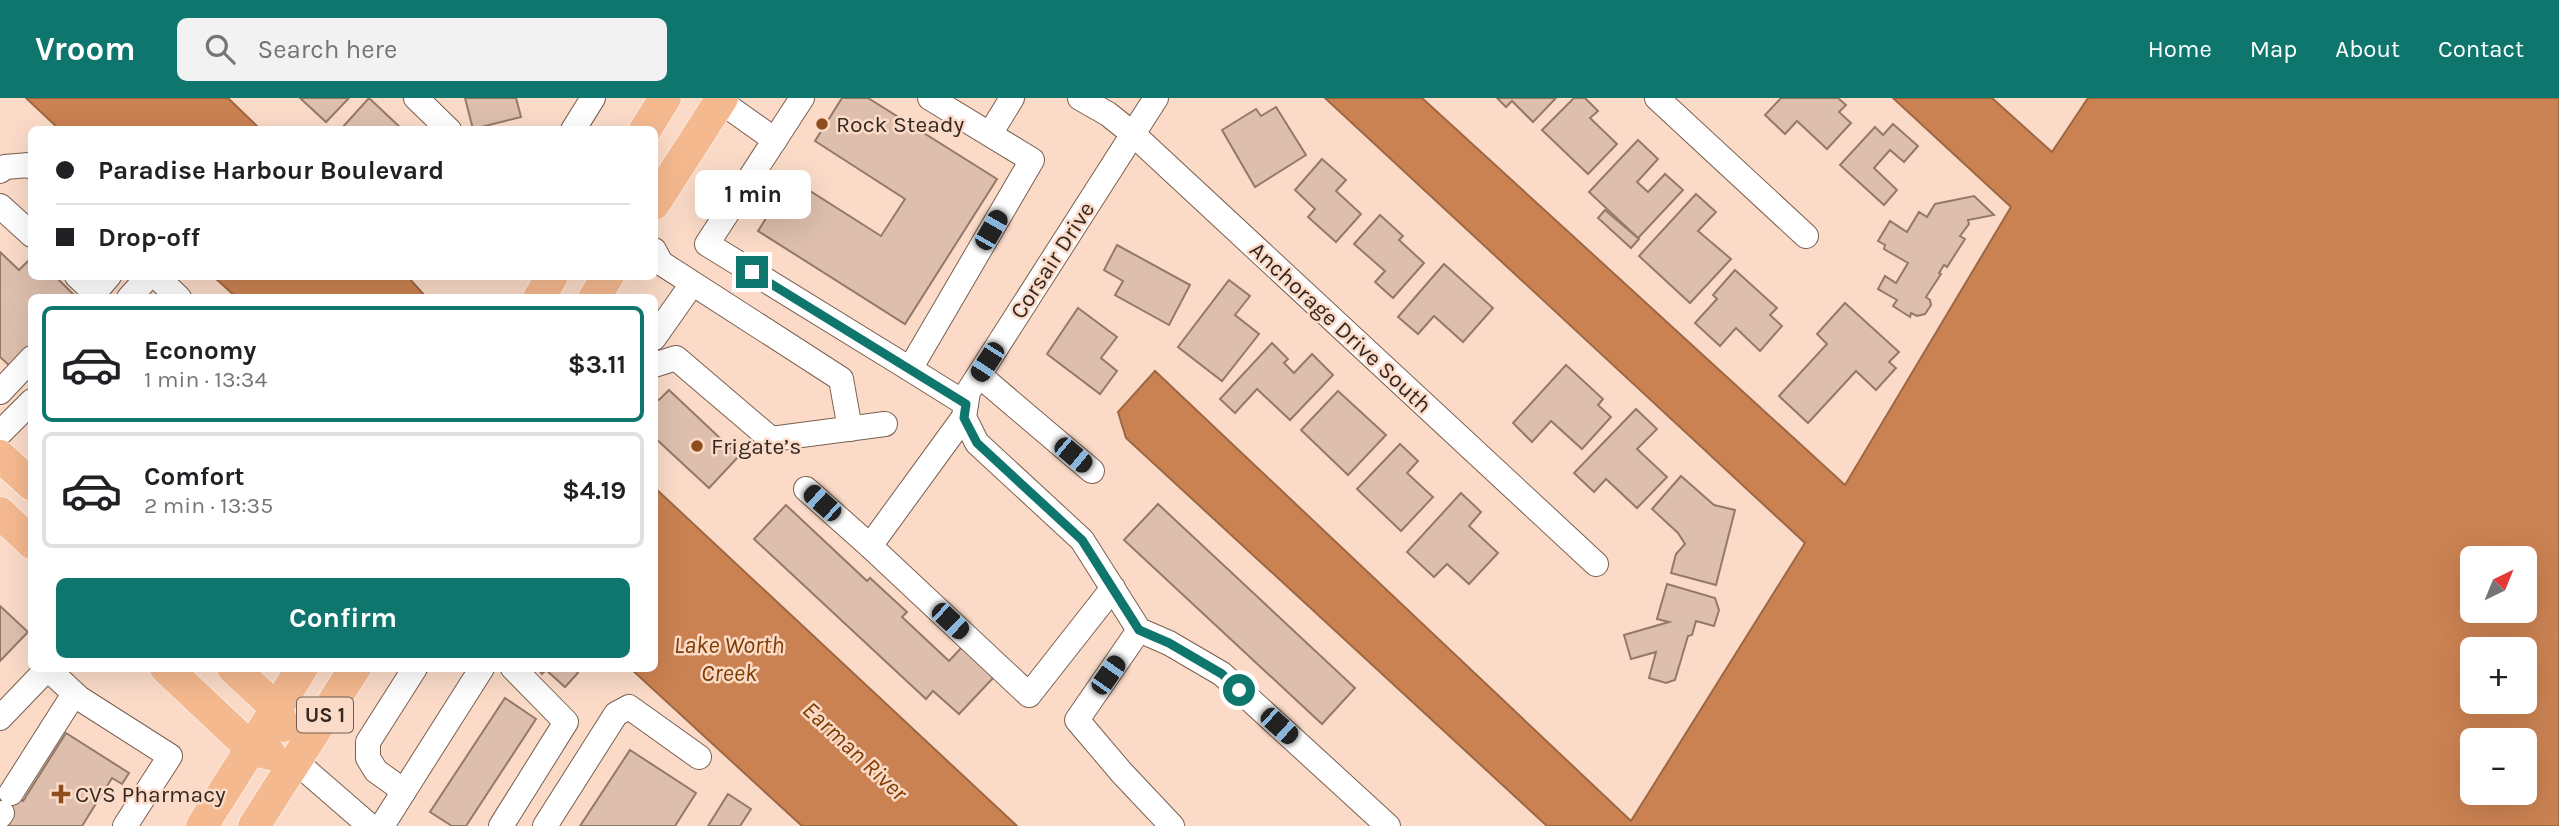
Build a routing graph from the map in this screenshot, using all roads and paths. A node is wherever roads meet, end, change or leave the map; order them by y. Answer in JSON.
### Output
{"nodes":[{"id":1,"x":415,"y":98,"type":"edge"},
{"id":2,"x":593,"y":98,"type":"edge"},
{"id":3,"x":664,"y":98,"type":"edge"},
{"id":4,"x":802,"y":98,"type":"edge"},
{"id":5,"x":930,"y":98,"type":"edge"},
{"id":6,"x":1012,"y":98,"type":"edge"},
{"id":7,"x":1156,"y":98,"type":"edge"},
{"id":8,"x":1657,"y":98,"type":"edge"},
{"id":9,"x":721,"y":100,"type":"edge"},
{"id":10,"x":1090,"y":100,"type":"edge"},
{"id":11,"x":445,"y":126,"type":"edge"},
{"id":12,"x":576,"y":126,"type":"edge"},
{"id":13,"x":647,"y":126,"type":"edge"},
{"id":14,"x":990,"y":134,"type":"junction"},
{"id":15,"x":1133,"y":134,"type":"junction"},
{"id":16,"x":775,"y":140,"type":"junction"},
{"id":17,"x":28,"y":165,"type":"edge"},
{"id":18,"x":0,"y":171,"type":"edge"},
{"id":19,"x":658,"y":198,"type":"edge"},
{"id":20,"x":0,"y":206,"type":"edge"},
{"id":21,"x":28,"y":231,"type":"edge"},
{"id":22,"x":1806,"y":236,"type":"dead end"},
{"id":23,"x":658,"y":257,"type":"edge"},
{"id":24,"x":145,"y":280,"type":"edge"},
{"id":25,"x":160,"y":280,"type":"edge"},
{"id":26,"x":692,"y":284,"type":"junction"},
{"id":27,"x":133,"y":294,"type":"edge"},
{"id":28,"x":175,"y":294,"type":"edge"},
{"id":29,"x":658,"y":332,"type":"edge"},
{"id":30,"x":28,"y":362,"type":"edge"},
{"id":31,"x":658,"y":364,"type":"edge"},
{"id":32,"x":910,"y":369,"type":"junction"},
{"id":33,"x":979,"y":375,"type":"junction"},
{"id":34,"x":0,"y":392,"type":"edge"},
{"id":35,"x":27,"y":415,"type":"edge"},
{"id":36,"x":966,"y":416,"type":"junction"},
{"id":37,"x":885,"y":424,"type":"dead end"},
{"id":38,"x":850,"y":429,"type":"junction"},
{"id":39,"x":0,"y":433,"type":"edge"},
{"id":40,"x":0,"y":456,"type":"edge"},
{"id":41,"x":1092,"y":471,"type":"dead end"},
{"id":42,"x":28,"y":481,"type":"edge"},
{"id":43,"x":806,"y":489,"type":"dead end"},
{"id":44,"x":0,"y":513,"type":"edge"},
{"id":45,"x":28,"y":538,"type":"edge"},
{"id":46,"x":870,"y":546,"type":"junction"},
{"id":47,"x":1596,"y":564,"type":"dead end"},
{"id":48,"x":1113,"y":588,"type":"junction"},
{"id":49,"x":1139,"y":630,"type":"junction"},
{"id":50,"x":45,"y":672,"type":"edge"},
{"id":51,"x":51,"y":672,"type":"edge"},
{"id":52,"x":170,"y":672,"type":"edge"},
{"id":53,"x":237,"y":672,"type":"edge"},
{"id":54,"x":300,"y":672,"type":"edge"},
{"id":55,"x":352,"y":672,"type":"edge"},
{"id":56,"x":412,"y":672,"type":"edge"},
{"id":57,"x":479,"y":672,"type":"edge"},
{"id":58,"x":517,"y":672,"type":"edge"},
{"id":59,"x":74,"y":694,"type":"junction"},
{"id":60,"x":277,"y":709,"type":"junction"},
{"id":61,"x":0,"y":718,"type":"edge"},
{"id":62,"x":252,"y":749,"type":"junction"},
{"id":63,"x":699,"y":757,"type":"dead end"},
{"id":64,"x":295,"y":761,"type":"junction"},
{"id":65,"x":404,"y":791,"type":"junction"},
{"id":66,"x":4,"y":807,"type":"edge"},
{"id":67,"x":125,"y":826,"type":"edge"},
{"id":68,"x":202,"y":826,"type":"edge"},
{"id":69,"x":254,"y":826,"type":"edge"},
{"id":70,"x":370,"y":826,"type":"edge"},
{"id":71,"x":382,"y":826,"type":"edge"},
{"id":72,"x":501,"y":826,"type":"edge"},
{"id":73,"x":545,"y":826,"type":"edge"},
{"id":74,"x":1172,"y":826,"type":"edge"},
{"id":75,"x":1388,"y":826,"type":"edge"}],
"edges":[{"from":1,"to":11,"type":"street"},
{"from":2,"to":12,"type":"street"},
{"from":3,"to":13,"type":"main road"},
{"from":4,"to":16,"type":"street"},
{"from":5,"to":14,"type":"street"},
{"from":6,"to":14,"type":"street"},
{"from":7,"to":15,"type":"street","name":"Corsair Drive"},
{"from":8,"to":22,"type":"street"},
{"from":9,"to":16,"type":"street"},
{"from":9,"to":19,"type":"main road"},
{"from":10,"to":15,"type":"street","name":"Anchorage Drive South"},
{"from":14,"to":32,"type":"street"},
{"from":15,"to":33,"type":"street","name":"Corsair Drive"},
{"from":15,"to":47,"type":"street","name":"Anchorage Drive South"},
{"from":16,"to":32,"type":"street"},
{"from":17,"to":18,"type":"street"},
{"from":20,"to":21,"type":"street"},
{"from":23,"to":26,"type":"street"},
{"from":24,"to":27,"type":"street"},
{"from":25,"to":28,"type":"street"},
{"from":26,"to":29,"type":"street"},
{"from":26,"to":38,"type":"street"},
{"from":30,"to":34,"type":"street"},
{"from":31,"to":38,"type":"street"},
{"from":32,"to":36,"type":"street"},
{"from":33,"to":36,"type":"street","name":"Corsair Drive"},
{"from":33,"to":41,"type":"street"},
{"from":35,"to":39,"type":"street"},
{"from":36,"to":46,"type":"street","name":"Corsair Drive"},
{"from":36,"to":48,"type":"street"},
{"from":37,"to":38,"type":"street"},
{"from":40,"to":42,"type":"main road"},
{"from":43,"to":46,"type":"street"},
{"from":44,"to":45,"type":"main road"},
{"from":46,"to":48,"type":"street"},
{"from":48,"to":49,"type":"street"},
{"from":49,"to":74,"type":"street"},
{"from":49,"to":75,"type":"street"},
{"from":50,"to":61,"type":"street"},
{"from":51,"to":59,"type":"street"},
{"from":52,"to":62,"type":"main road"},
{"from":53,"to":60,"type":"main road"},
{"from":54,"to":60,"type":"main road","number":"US 1"},
{"from":55,"to":64,"type":"main road","number":"US 1"},
{"from":56,"to":65,"type":"street"},
{"from":57,"to":65,"type":"street"},
{"from":58,"to":72,"type":"street"},
{"from":59,"to":66,"type":"street"},
{"from":59,"to":67,"type":"street"},
{"from":60,"to":62,"type":"main road","number":"US 1"},
{"from":60,"to":64,"type":"main road"},
{"from":62,"to":64,"type":"main road"},
{"from":62,"to":68,"type":"main road","number":"US 1"},
{"from":63,"to":73,"type":"street"},
{"from":64,"to":69,"type":"main road","number":"US 1"},
{"from":64,"to":70,"type":"street"},
{"from":65,"to":71,"type":"street"}]}
